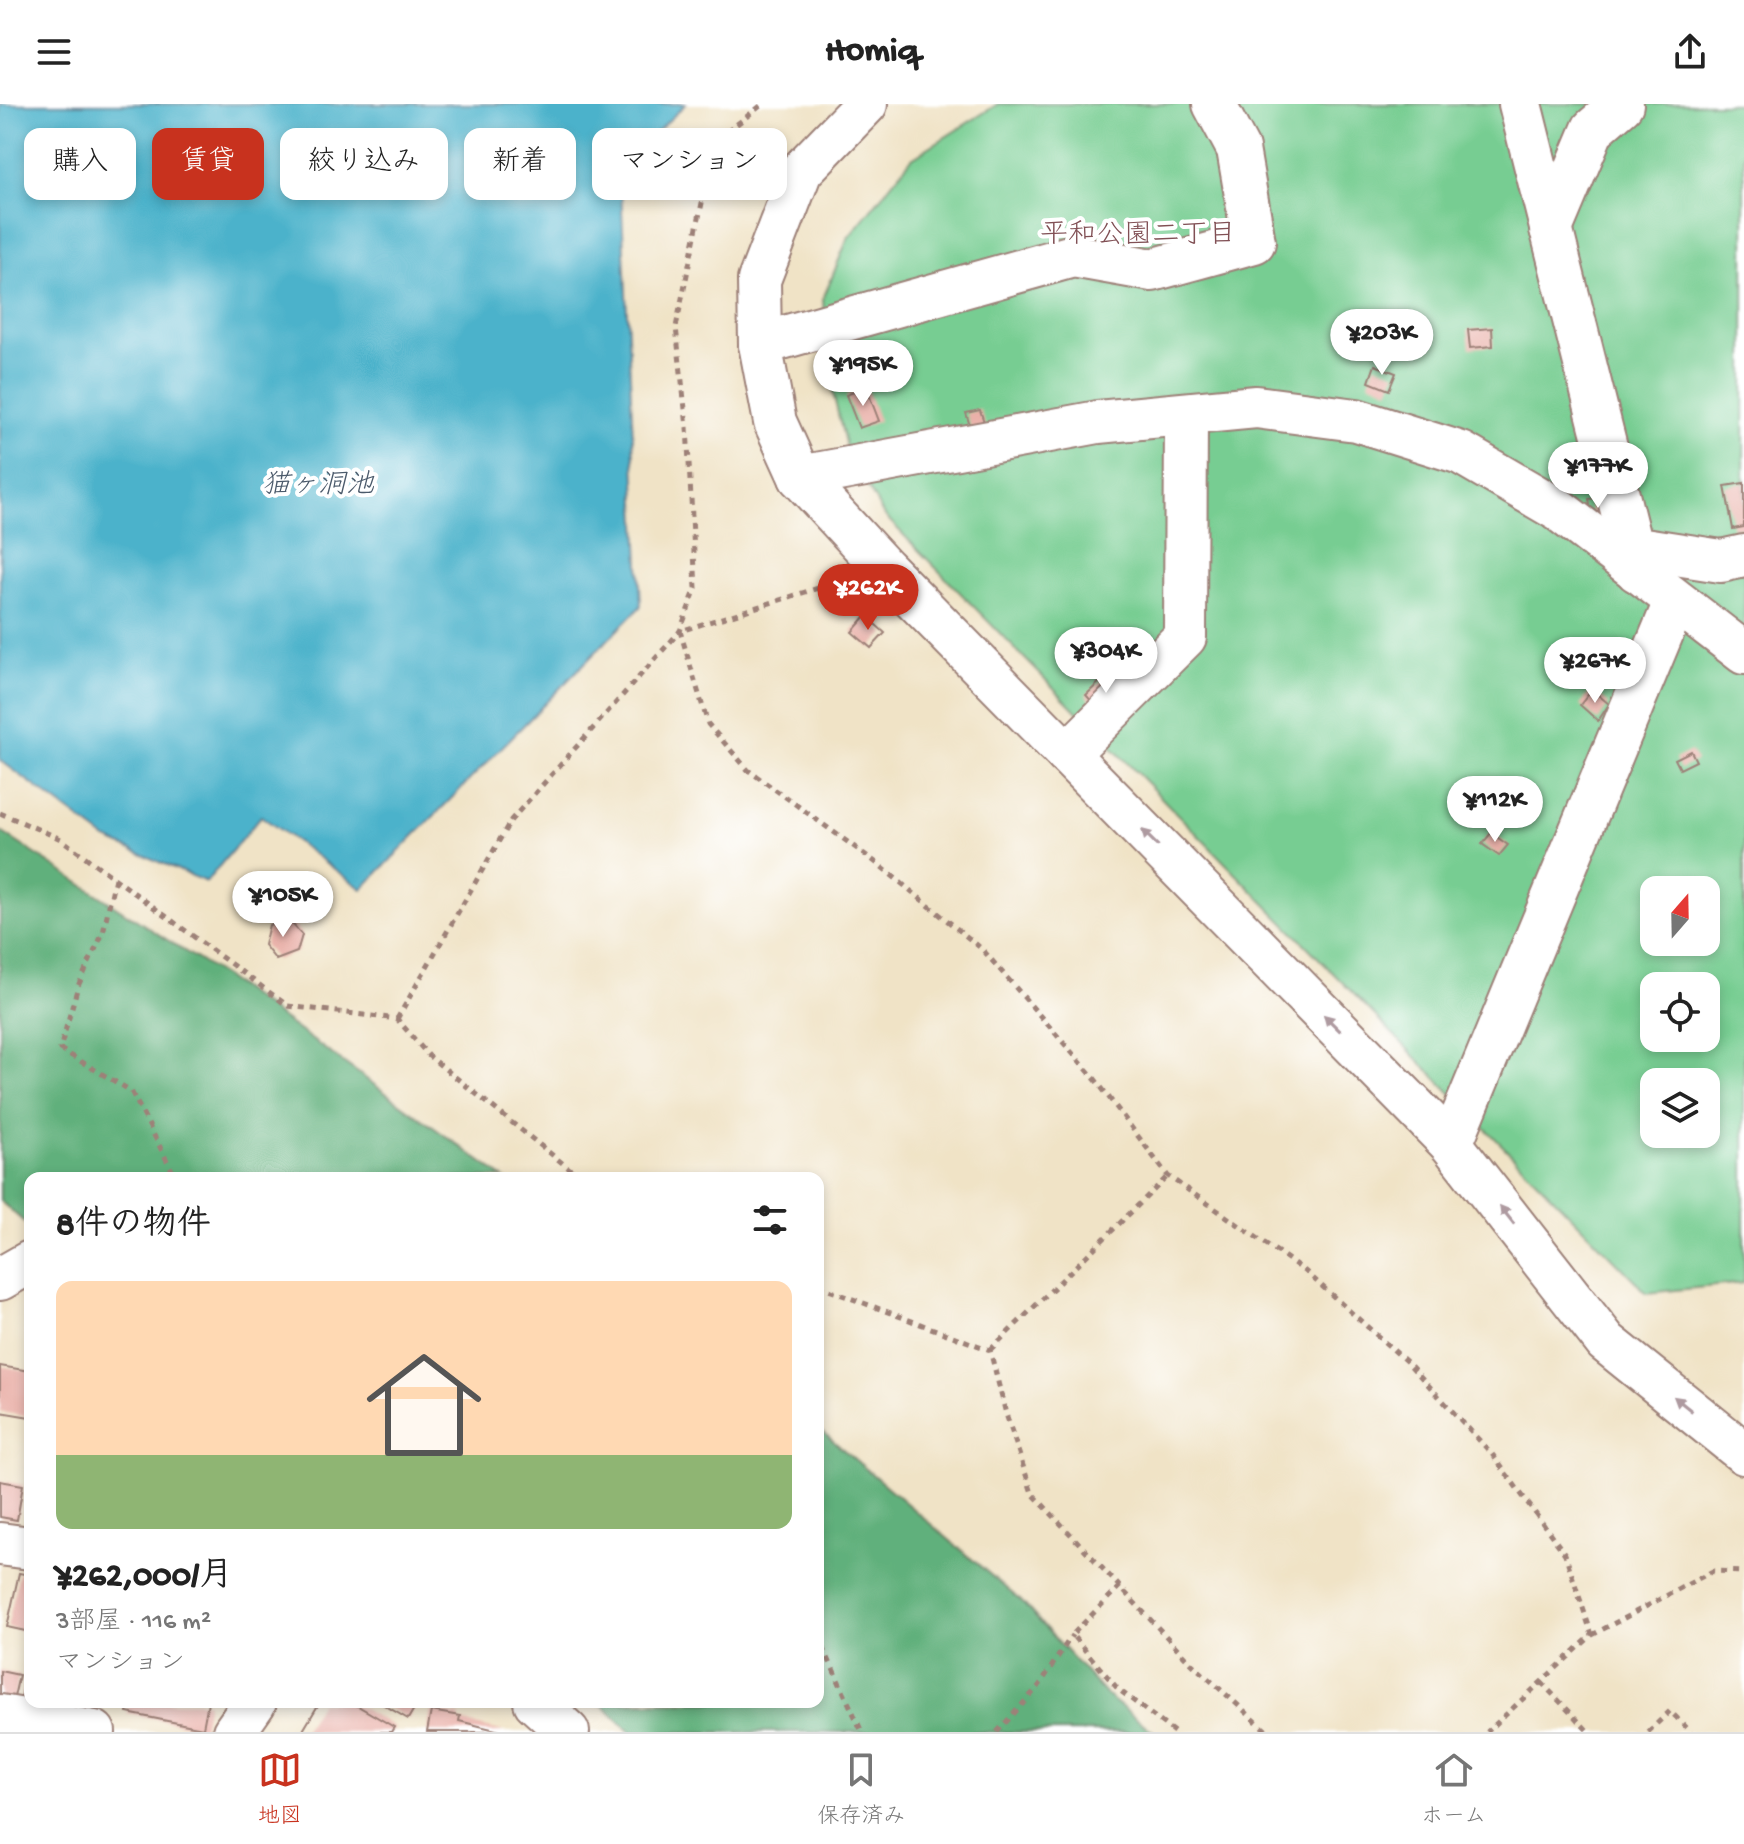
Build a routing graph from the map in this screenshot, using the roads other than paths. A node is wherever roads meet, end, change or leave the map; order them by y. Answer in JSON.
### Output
{"nodes":[{"id":1,"x":866,"y":104,"type":"edge"},
{"id":2,"x":1214,"y":104,"type":"edge"},
{"id":3,"x":1520,"y":104,"type":"edge"},
{"id":4,"x":1622,"y":104,"type":"edge"},
{"id":5,"x":1551,"y":229,"type":"junction"},
{"id":6,"x":760,"y":344,"type":"junction"},
{"id":7,"x":1186,"y":414,"type":"junction"},
{"id":8,"x":800,"y":477,"type":"junction"},
{"id":9,"x":1634,"y":559,"type":"junction"},
{"id":10,"x":1736,"y":560,"type":"edge"},
{"id":11,"x":1675,"y":602,"type":"junction"},
{"id":12,"x":1744,"y":653,"type":"edge"},
{"id":13,"x":1067,"y":754,"type":"junction"},
{"id":14,"x":1451,"y":1144,"type":"junction"},
{"id":15,"x":24,"y":1265,"type":"edge"},
{"id":16,"x":0,"y":1279,"type":"edge"},
{"id":17,"x":1744,"y":1453,"type":"edge"},
{"id":18,"x":0,"y":1544,"type":"edge"},
{"id":19,"x":24,"y":1547,"type":"edge"},
{"id":20,"x":251,"y":1708,"type":"edge"},
{"id":21,"x":542,"y":1708,"type":"edge"},
{"id":22,"x":0,"y":1716,"type":"edge"},
{"id":23,"x":94,"y":1732,"type":"edge"},
{"id":24,"x":234,"y":1732,"type":"edge"},
{"id":25,"x":568,"y":1732,"type":"edge"}],
"edges":[{"from":1,"to":6,"type":"street"},
{"from":2,"to":6,"type":"street"},
{"from":3,"to":5,"type":"street"},
{"from":4,"to":5,"type":"street"},
{"from":5,"to":9,"type":"street"},
{"from":6,"to":8,"type":"street"},
{"from":7,"to":8,"type":"street"},
{"from":7,"to":9,"type":"street"},
{"from":7,"to":13,"type":"street"},
{"from":8,"to":13,"type":"street"},
{"from":9,"to":10,"type":"street"},
{"from":9,"to":11,"type":"street"},
{"from":11,"to":12,"type":"street"},
{"from":11,"to":14,"type":"street"},
{"from":14,"to":13,"type":"street","one_way":true},
{"from":17,"to":14,"type":"street","one_way":true},
{"from":15,"to":16,"type":"street"},
{"from":18,"to":19,"type":"street"},
{"from":20,"to":24,"type":"street"},
{"from":21,"to":25,"type":"street"},
{"from":22,"to":23,"type":"street"}]}
